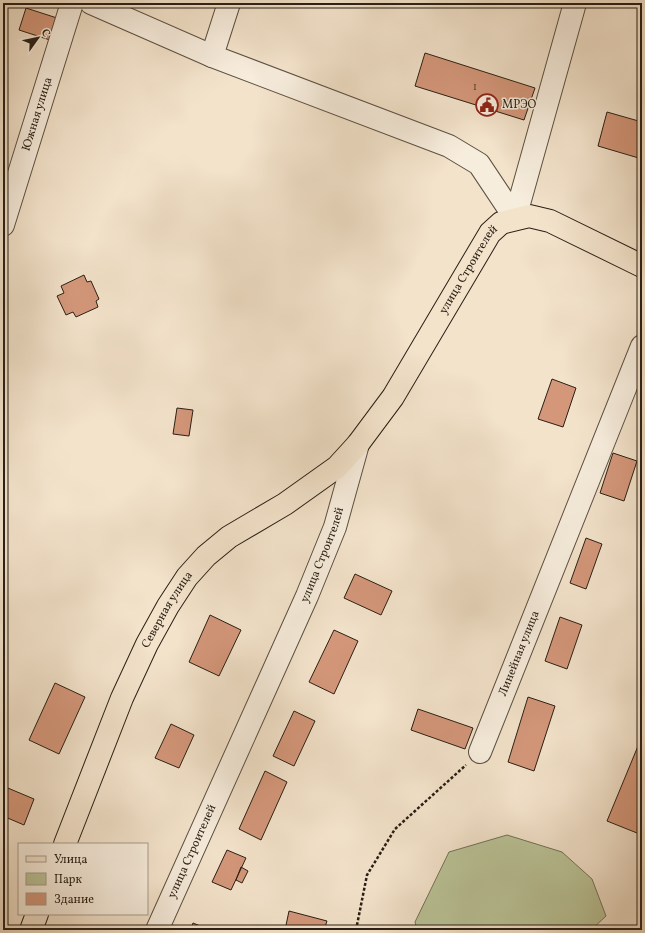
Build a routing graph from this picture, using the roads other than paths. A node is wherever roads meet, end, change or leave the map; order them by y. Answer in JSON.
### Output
{"nodes":[{"id":1,"x":72,"y":3,"type":"edge"},
{"id":2,"x":229,"y":3,"type":"edge"},
{"id":3,"x":575,"y":3,"type":"edge"},
{"id":4,"x":95,"y":4,"type":"edge"},
{"id":5,"x":212,"y":56,"type":"junction"},
{"id":6,"x":522,"y":217,"type":"junction"},
{"id":7,"x":3,"y":225,"type":"edge"},
{"id":8,"x":642,"y":266,"type":"edge"},
{"id":9,"x":642,"y":346,"type":"edge"},
{"id":10,"x":358,"y":444,"type":"junction"},
{"id":11,"x":480,"y":752,"type":"road end"},
{"id":12,"x":65,"y":843,"type":"edge"},
{"id":13,"x":37,"y":915,"type":"edge"},
{"id":14,"x":31,"y":930,"type":"edge"},
{"id":15,"x":157,"y":930,"type":"edge"}],
"edges":[{"from":1,"to":7,"type":"street","name":"Южная улица"},
{"from":2,"to":5,"type":"street"},
{"from":3,"to":6,"type":"street"},
{"from":4,"to":5,"type":"street"},
{"from":5,"to":6,"type":"street"},
{"from":6,"to":8,"type":"main road"},
{"from":6,"to":10,"type":"main road","name":"улица Строителей"},
{"from":9,"to":11,"type":"street","name":"Линейная улица"},
{"from":10,"to":12,"type":"main road","name":"Северная улица"},
{"from":10,"to":15,"type":"street","name":"улица Строителей"},
{"from":13,"to":14,"type":"main road"}]}
